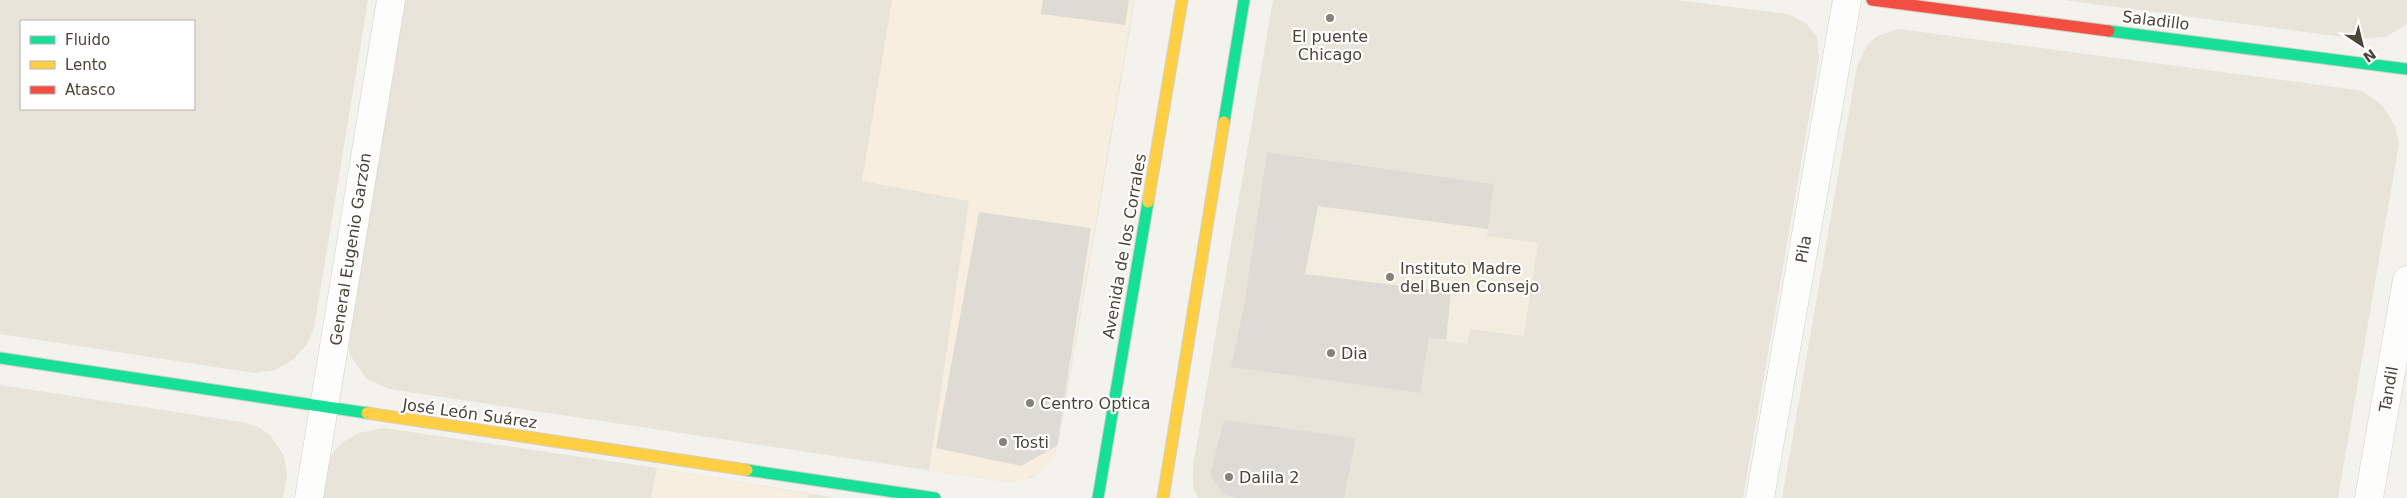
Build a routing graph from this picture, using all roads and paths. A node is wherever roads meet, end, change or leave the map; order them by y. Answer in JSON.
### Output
{"nodes":[{"id":1,"x":391,"y":0,"type":"edge"},
{"id":2,"x":1182,"y":0,"type":"edge"},
{"id":3,"x":1244,"y":0,"type":"edge"},
{"id":4,"x":1847,"y":0,"type":"edge"},
{"id":5,"x":1872,"y":0,"type":"edge"},
{"id":6,"x":2407,"y":69,"type":"edge"},
{"id":7,"x":2407,"y":280,"type":"edge"},
{"id":8,"x":0,"y":358,"type":"edge"},
{"id":9,"x":324,"y":407,"type":"junction"},
{"id":10,"x":309,"y":498,"type":"edge"},
{"id":11,"x":935,"y":498,"type":"edge"},
{"id":12,"x":1098,"y":498,"type":"edge"},
{"id":13,"x":1163,"y":498,"type":"edge"},
{"id":14,"x":1760,"y":498,"type":"edge"},
{"id":15,"x":2369,"y":498,"type":"edge"}],
"edges":[{"from":1,"to":9,"type":"street","name":"General Eugenio Garzón"},
{"from":2,"to":12,"type":"street","name":"Avenida de los Corrales"},
{"from":3,"to":13,"type":"street"},
{"from":4,"to":14,"type":"street","name":"Pila"},
{"from":5,"to":6,"type":"street","name":"Saladillo"},
{"from":7,"to":15,"type":"street","name":"Tandil"},
{"from":8,"to":9,"type":"street","name":"José León Suárez"},
{"from":9,"to":10,"type":"street","name":"General Eugenio Garzón"},
{"from":9,"to":11,"type":"street","name":"José León Suárez"}]}
